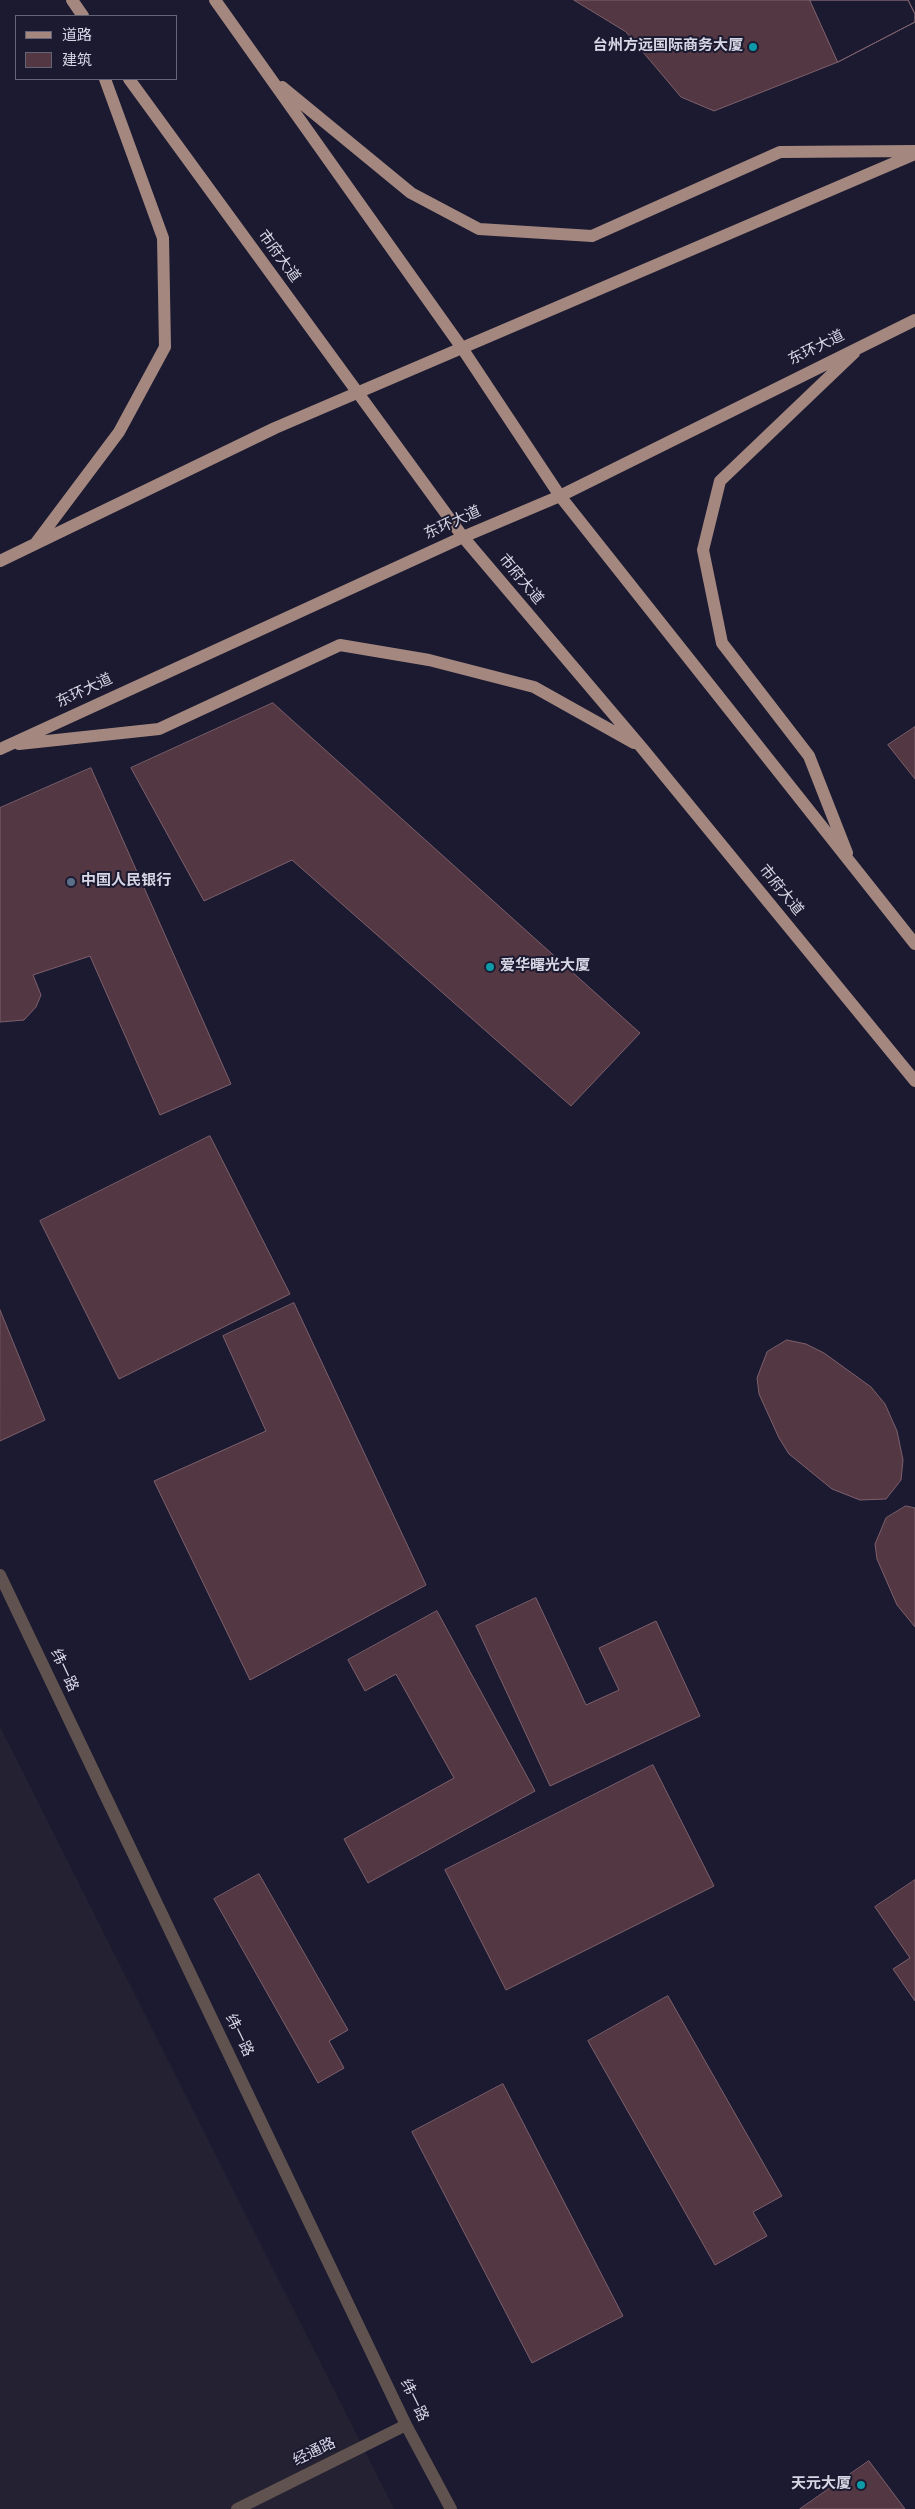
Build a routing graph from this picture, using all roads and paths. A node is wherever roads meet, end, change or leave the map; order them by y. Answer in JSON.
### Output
{"nodes":[{"id":1,"x":72,"y":0,"type":"edge"},
{"id":2,"x":215,"y":0,"type":"edge"},
{"id":3,"x":82,"y":15,"type":"edge"},
{"id":4,"x":268,"y":76,"type":"junction"},
{"id":5,"x":105,"y":80,"type":"edge"},
{"id":6,"x":130,"y":80,"type":"edge"},
{"id":7,"x":915,"y":153,"type":"edge"},
{"id":8,"x":915,"y":320,"type":"edge"},
{"id":9,"x":863,"y":344,"type":"junction"},
{"id":10,"x":462,"y":348,"type":"junction"},
{"id":11,"x":357,"y":393,"type":"junction"},
{"id":12,"x":560,"y":496,"type":"junction"},
{"id":13,"x":462,"y":537,"type":"junction"},
{"id":14,"x":34,"y":545,"type":"junction"},
{"id":15,"x":0,"y":561,"type":"edge"},
{"id":16,"x":5,"y":747,"type":"edge"},
{"id":17,"x":642,"y":748,"type":"junction"},
{"id":18,"x":852,"y":867,"type":"junction"},
{"id":19,"x":915,"y":944,"type":"edge"},
{"id":20,"x":915,"y":1081,"type":"edge"},
{"id":21,"x":0,"y":1575,"type":"edge"},
{"id":22,"x":406,"y":2425,"type":"junction"},
{"id":23,"x":237,"y":2509,"type":"edge"},
{"id":24,"x":450,"y":2509,"type":"edge"}],
"edges":[{"from":1,"to":3,"type":"main road"},
{"from":2,"to":4,"type":"main road"},
{"from":4,"to":7,"type":"main road"},
{"from":4,"to":10,"type":"main road"},
{"from":5,"to":14,"type":"main road"},
{"from":6,"to":11,"type":"main road","name":"市府大道"},
{"from":7,"to":10,"type":"main road"},
{"from":8,"to":9,"type":"main road","name":"东环大道"},
{"from":9,"to":12,"type":"main road","name":"东环大道"},
{"from":9,"to":18,"type":"main road"},
{"from":10,"to":11,"type":"main road"},
{"from":10,"to":12,"type":"main road"},
{"from":11,"to":13,"type":"main road","name":"市府大道"},
{"from":11,"to":14,"type":"main road"},
{"from":12,"to":13,"type":"main road","name":"东环大道"},
{"from":12,"to":18,"type":"main road"},
{"from":13,"to":16,"type":"main road","name":"东环大道"},
{"from":13,"to":17,"type":"main road","name":"市府大道"},
{"from":14,"to":15,"type":"main road"},
{"from":16,"to":17,"type":"main road"},
{"from":17,"to":20,"type":"main road","name":"市府大道"},
{"from":18,"to":19,"type":"main road"},
{"from":21,"to":22,"type":"street","name":"纬一路"},
{"from":22,"to":23,"type":"street","name":"经通路"},
{"from":22,"to":24,"type":"street","name":"纬一路"}]}
